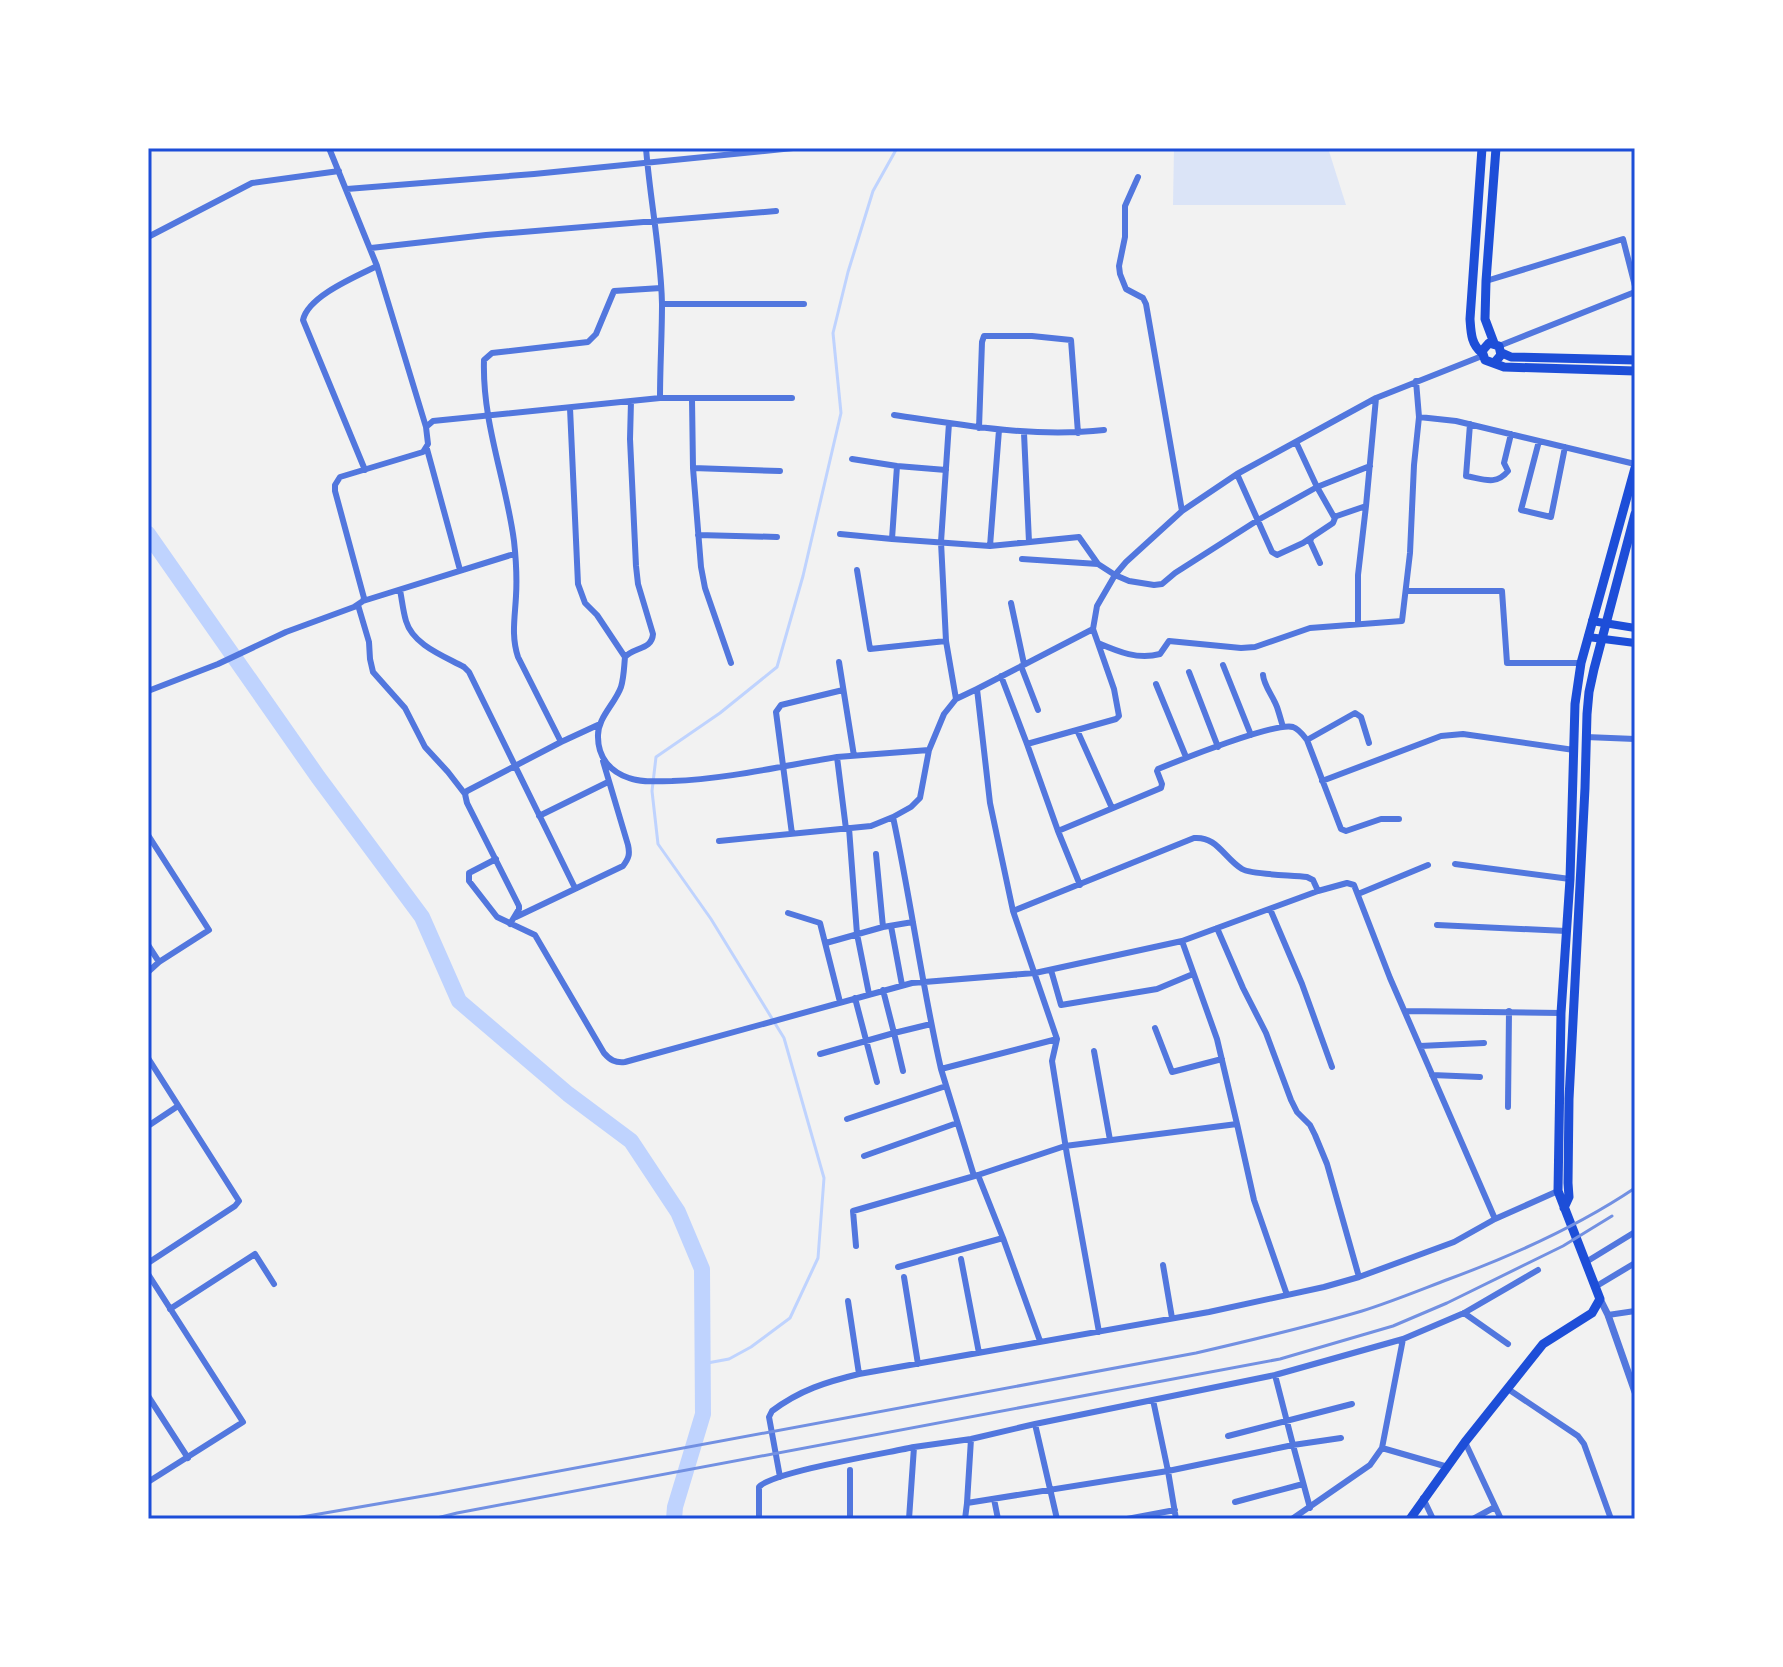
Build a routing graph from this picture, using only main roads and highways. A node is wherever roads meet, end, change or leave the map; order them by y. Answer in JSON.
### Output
{"nodes":[{"id":1,"x":1482,"y":148,"type":"edge"},
{"id":2,"x":1496,"y":148,"type":"edge"},
{"id":3,"x":1498,"y":347,"type":"junction"},
{"id":4,"x":1482,"y":354,"type":"junction"},
{"id":5,"x":1635,"y":360,"type":"edge"},
{"id":6,"x":1495,"y":362,"type":"junction"},
{"id":7,"x":1635,"y":371,"type":"edge"},
{"id":8,"x":1635,"y":466,"type":"edge"},
{"id":9,"x":1635,"y":514,"type":"edge"},
{"id":10,"x":1592,"y":621,"type":"junction"},
{"id":11,"x":1606,"y":623,"type":"junction"},
{"id":12,"x":1635,"y":628,"type":"edge"},
{"id":13,"x":1588,"y":637,"type":"junction"},
{"id":14,"x":1603,"y":640,"type":"junction"},
{"id":15,"x":1635,"y":643,"type":"edge"},
{"id":16,"x":1564,"y":1208,"type":"junction"},
{"id":17,"x":1410,"y":1519,"type":"edge"}],
"edges":[{"from":1,"to":4,"type":"main road"},
{"from":2,"to":3,"type":"main road"},
{"from":3,"to":4,"type":"main road"},
{"from":3,"to":5,"type":"main road"},
{"from":3,"to":6,"type":"main road"},
{"from":4,"to":6,"type":"main road"},
{"from":6,"to":7,"type":"main road"},
{"from":8,"to":10,"type":"main road"},
{"from":9,"to":11,"type":"main road"},
{"from":10,"to":11,"type":"main road"},
{"from":10,"to":13,"type":"main road"},
{"from":11,"to":12,"type":"main road"},
{"from":11,"to":14,"type":"main road"},
{"from":13,"to":14,"type":"main road"},
{"from":13,"to":16,"type":"main road"},
{"from":14,"to":15,"type":"main road"},
{"from":14,"to":16,"type":"main road"},
{"from":16,"to":17,"type":"main road"}]}
